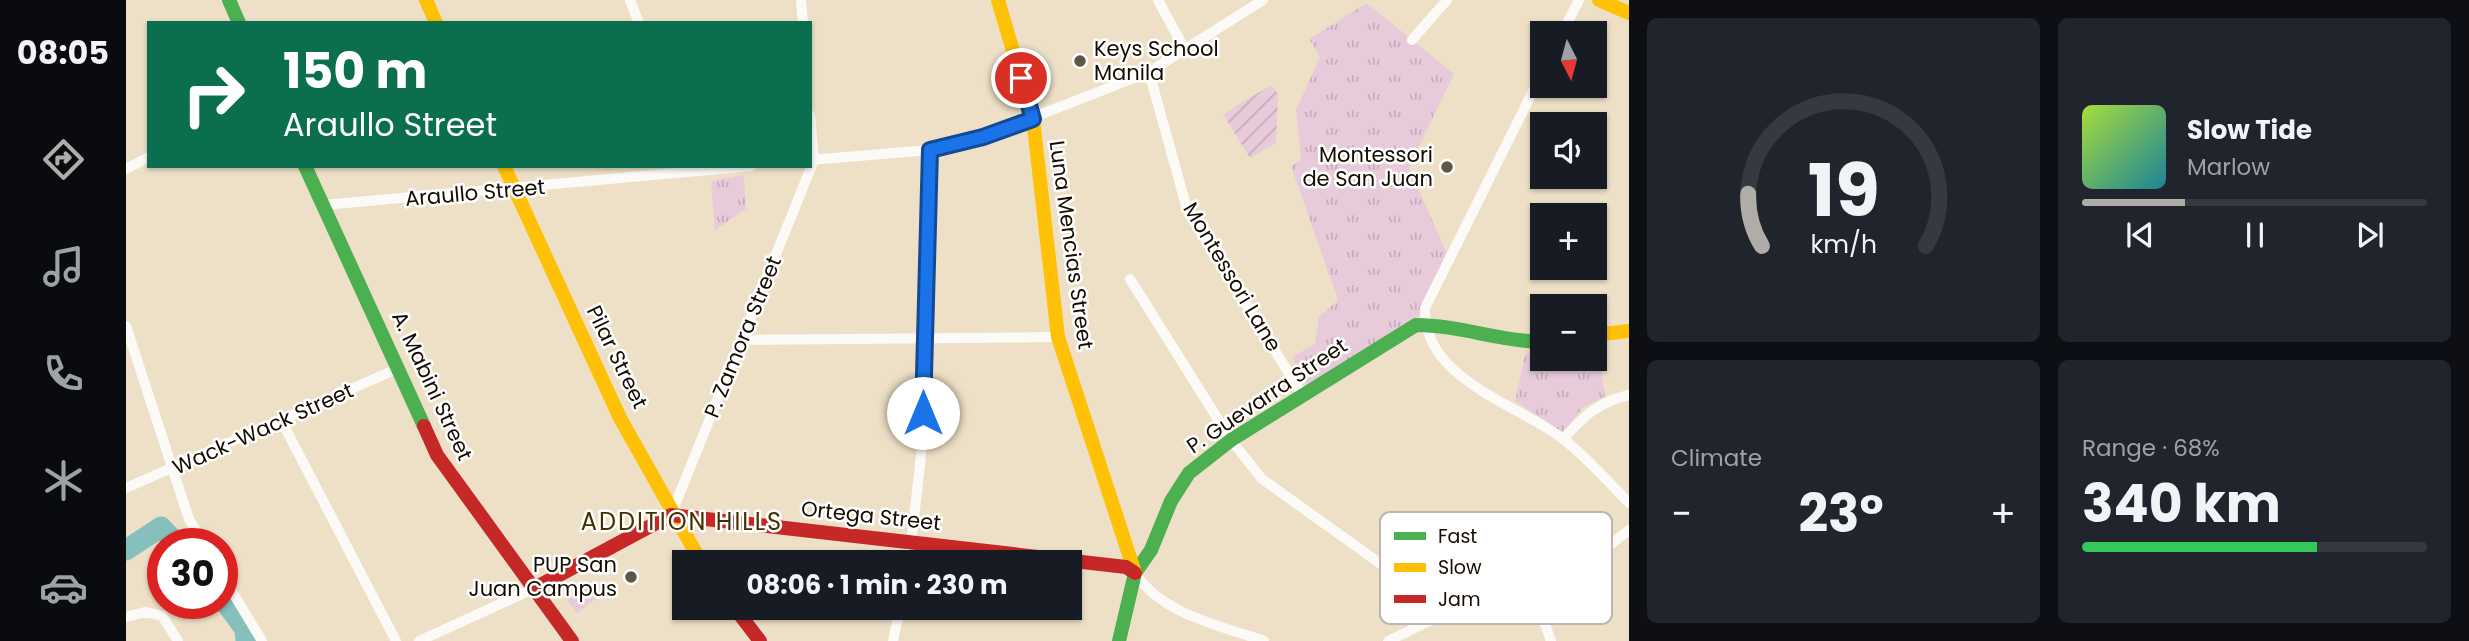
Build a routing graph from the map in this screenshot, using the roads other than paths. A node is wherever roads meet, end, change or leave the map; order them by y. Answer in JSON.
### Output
{"nodes":[{"id":1,"x":229,"y":0,"type":"edge"},
{"id":2,"x":426,"y":0,"type":"edge"},
{"id":3,"x":630,"y":0,"type":"edge"},
{"id":4,"x":801,"y":0,"type":"edge"},
{"id":5,"x":998,"y":0,"type":"edge"},
{"id":6,"x":1158,"y":0,"type":"edge"},
{"id":7,"x":1263,"y":0,"type":"edge"},
{"id":8,"x":1447,"y":0,"type":"edge"},
{"id":9,"x":1579,"y":0,"type":"edge"},
{"id":10,"x":1600,"y":0,"type":"edge"},
{"id":11,"x":1629,"y":13,"type":"edge"},
{"id":12,"x":238,"y":21,"type":"edge"},
{"id":13,"x":435,"y":21,"type":"edge"},
{"id":14,"x":638,"y":21,"type":"edge"},
{"id":15,"x":803,"y":21,"type":"edge"},
{"id":16,"x":1568,"y":21,"type":"edge"},
{"id":17,"x":1412,"y":40,"type":"dead end"},
{"id":18,"x":1185,"y":50,"type":"junction"},
{"id":19,"x":1149,"y":72,"type":"junction"},
{"id":20,"x":1530,"y":97,"type":"edge"},
{"id":21,"x":1033,"y":119,"type":"junction"},
{"id":22,"x":930,"y":150,"type":"junction"},
{"id":23,"x":147,"y":158,"type":"edge"},
{"id":24,"x":812,"y":160,"type":"edge"},
{"id":25,"x":306,"y":168,"type":"edge"},
{"id":26,"x":505,"y":168,"type":"edge"},
{"id":27,"x":735,"y":168,"type":"edge"},
{"id":28,"x":809,"y":168,"type":"edge"},
{"id":29,"x":126,"y":169,"type":"edge"},
{"id":30,"x":515,"y":190,"type":"junction"},
{"id":31,"x":324,"y":205,"type":"junction"},
{"id":32,"x":1130,"y":279,"type":"dead end"},
{"id":33,"x":1425,"y":322,"type":"junction"},
{"id":34,"x":126,"y":326,"type":"edge"},
{"id":35,"x":1629,"y":331,"type":"edge"},
{"id":36,"x":1607,"y":334,"type":"edge"},
{"id":37,"x":1058,"y":337,"type":"junction"},
{"id":38,"x":923,"y":339,"type":"junction"},
{"id":39,"x":741,"y":340,"type":"junction"},
{"id":40,"x":1530,"y":342,"type":"edge"},
{"id":41,"x":131,"y":353,"type":"edge"},
{"id":42,"x":399,"y":368,"type":"junction"},
{"id":43,"x":1629,"y":395,"type":"edge"},
{"id":44,"x":1303,"y":396,"type":"junction"},
{"id":45,"x":281,"y":420,"type":"junction"},
{"id":46,"x":1563,"y":439,"type":"junction"},
{"id":47,"x":1231,"y":440,"type":"junction"},
{"id":48,"x":173,"y":470,"type":"junction"},
{"id":49,"x":126,"y":488,"type":"edge"},
{"id":50,"x":1629,"y":503,"type":"edge"},
{"id":51,"x":671,"y":515,"type":"junction"},
{"id":52,"x":194,"y":528,"type":"edge"},
{"id":53,"x":1629,"y":530,"type":"edge"},
{"id":54,"x":913,"y":542,"type":"junction"},
{"id":55,"x":1612,"y":545,"type":"edge"},
{"id":56,"x":693,"y":550,"type":"edge"},
{"id":57,"x":911,"y":550,"type":"edge"},
{"id":58,"x":1380,"y":563,"type":"edge"},
{"id":59,"x":1135,"y":573,"type":"junction"},
{"id":60,"x":533,"y":589,"type":"junction"},
{"id":61,"x":238,"y":601,"type":"edge"},
{"id":62,"x":126,"y":617,"type":"edge"},
{"id":63,"x":744,"y":620,"type":"edge"},
{"id":64,"x":897,"y":620,"type":"edge"},
{"id":65,"x":1423,"y":624,"type":"edge"},
{"id":66,"x":1545,"y":624,"type":"edge"},
{"id":67,"x":178,"y":641,"type":"edge"},
{"id":68,"x":262,"y":641,"type":"edge"},
{"id":69,"x":396,"y":641,"type":"edge"},
{"id":70,"x":418,"y":641,"type":"edge"},
{"id":71,"x":572,"y":641,"type":"edge"},
{"id":72,"x":760,"y":641,"type":"edge"},
{"id":73,"x":893,"y":641,"type":"edge"},
{"id":74,"x":1119,"y":641,"type":"edge"},
{"id":75,"x":1264,"y":641,"type":"edge"},
{"id":76,"x":1388,"y":641,"type":"edge"},
{"id":77,"x":1551,"y":641,"type":"edge"}],
"edges":[{"from":1,"to":12,"type":"street"},
{"from":2,"to":13,"type":"street"},
{"from":3,"to":14,"type":"street"},
{"from":4,"to":15,"type":"street"},
{"from":5,"to":21,"type":"street","name":"Luna Mencias Street"},
{"from":6,"to":18,"type":"street"},
{"from":7,"to":18,"type":"street"},
{"from":8,"to":17,"type":"street"},
{"from":9,"to":16,"type":"street"},
{"from":10,"to":11,"type":"street"},
{"from":18,"to":19,"type":"street"},
{"from":19,"to":21,"type":"street"},
{"from":19,"to":44,"type":"street","name":"Montessori Lane"},
{"from":20,"to":33,"type":"street"},
{"from":21,"to":22,"type":"street"},
{"from":21,"to":37,"type":"street","name":"Luna Mencias Street"},
{"from":22,"to":24,"type":"street"},
{"from":22,"to":38,"type":"street"},
{"from":23,"to":29,"type":"street"},
{"from":25,"to":31,"type":"street","name":"A. Mabini Street"},
{"from":26,"to":30,"type":"street","name":"Pilar Street"},
{"from":27,"to":30,"type":"street","name":"Araullo Street"},
{"from":28,"to":39,"type":"street","name":"P. Zamora Street"},
{"from":30,"to":31,"type":"street","name":"Araullo Street"},
{"from":30,"to":51,"type":"street","name":"Pilar Street"},
{"from":31,"to":42,"type":"street","name":"A. Mabini Street"},
{"from":32,"to":47,"type":"street"},
{"from":33,"to":40,"type":"street"},
{"from":33,"to":44,"type":"street","name":"P. Guevarra Street"},
{"from":33,"to":46,"type":"street"},
{"from":34,"to":41,"type":"street"},
{"from":35,"to":36,"type":"street"},
{"from":37,"to":38,"type":"street"},
{"from":37,"to":59,"type":"street","name":"Luna Mencias Street"},
{"from":38,"to":39,"type":"street"},
{"from":38,"to":54,"type":"street"},
{"from":39,"to":51,"type":"street","name":"P. Zamora Street"},
{"from":41,"to":48,"type":"street"},
{"from":42,"to":45,"type":"street","name":"Wack-Wack Street"},
{"from":42,"to":60,"type":"street","name":"A. Mabini Street"},
{"from":43,"to":46,"type":"street"},
{"from":44,"to":47,"type":"street","name":"P. Guevarra Street"},
{"from":45,"to":48,"type":"street","name":"Wack-Wack Street"},
{"from":45,"to":69,"type":"street"},
{"from":46,"to":50,"type":"street"},
{"from":47,"to":58,"type":"street"},
{"from":47,"to":59,"type":"street","name":"P. Guevarra Street"},
{"from":48,"to":49,"type":"street","name":"Wack-Wack Street"},
{"from":48,"to":52,"type":"street"},
{"from":51,"to":54,"type":"street","name":"Ortega Street"},
{"from":51,"to":56,"type":"street","name":"Pilar Street"},
{"from":51,"to":60,"type":"street"},
{"from":53,"to":55,"type":"street"},
{"from":54,"to":57,"type":"street"},
{"from":54,"to":59,"type":"street","name":"Ortega Street"},
{"from":59,"to":74,"type":"street","name":"P. Guevarra Street"},
{"from":59,"to":75,"type":"street"},
{"from":60,"to":70,"type":"street"},
{"from":60,"to":71,"type":"street","name":"A. Mabini Street"},
{"from":61,"to":68,"type":"street"},
{"from":62,"to":67,"type":"street"},
{"from":63,"to":72,"type":"street"},
{"from":64,"to":73,"type":"street"},
{"from":65,"to":76,"type":"street"},
{"from":66,"to":77,"type":"street"}]}
